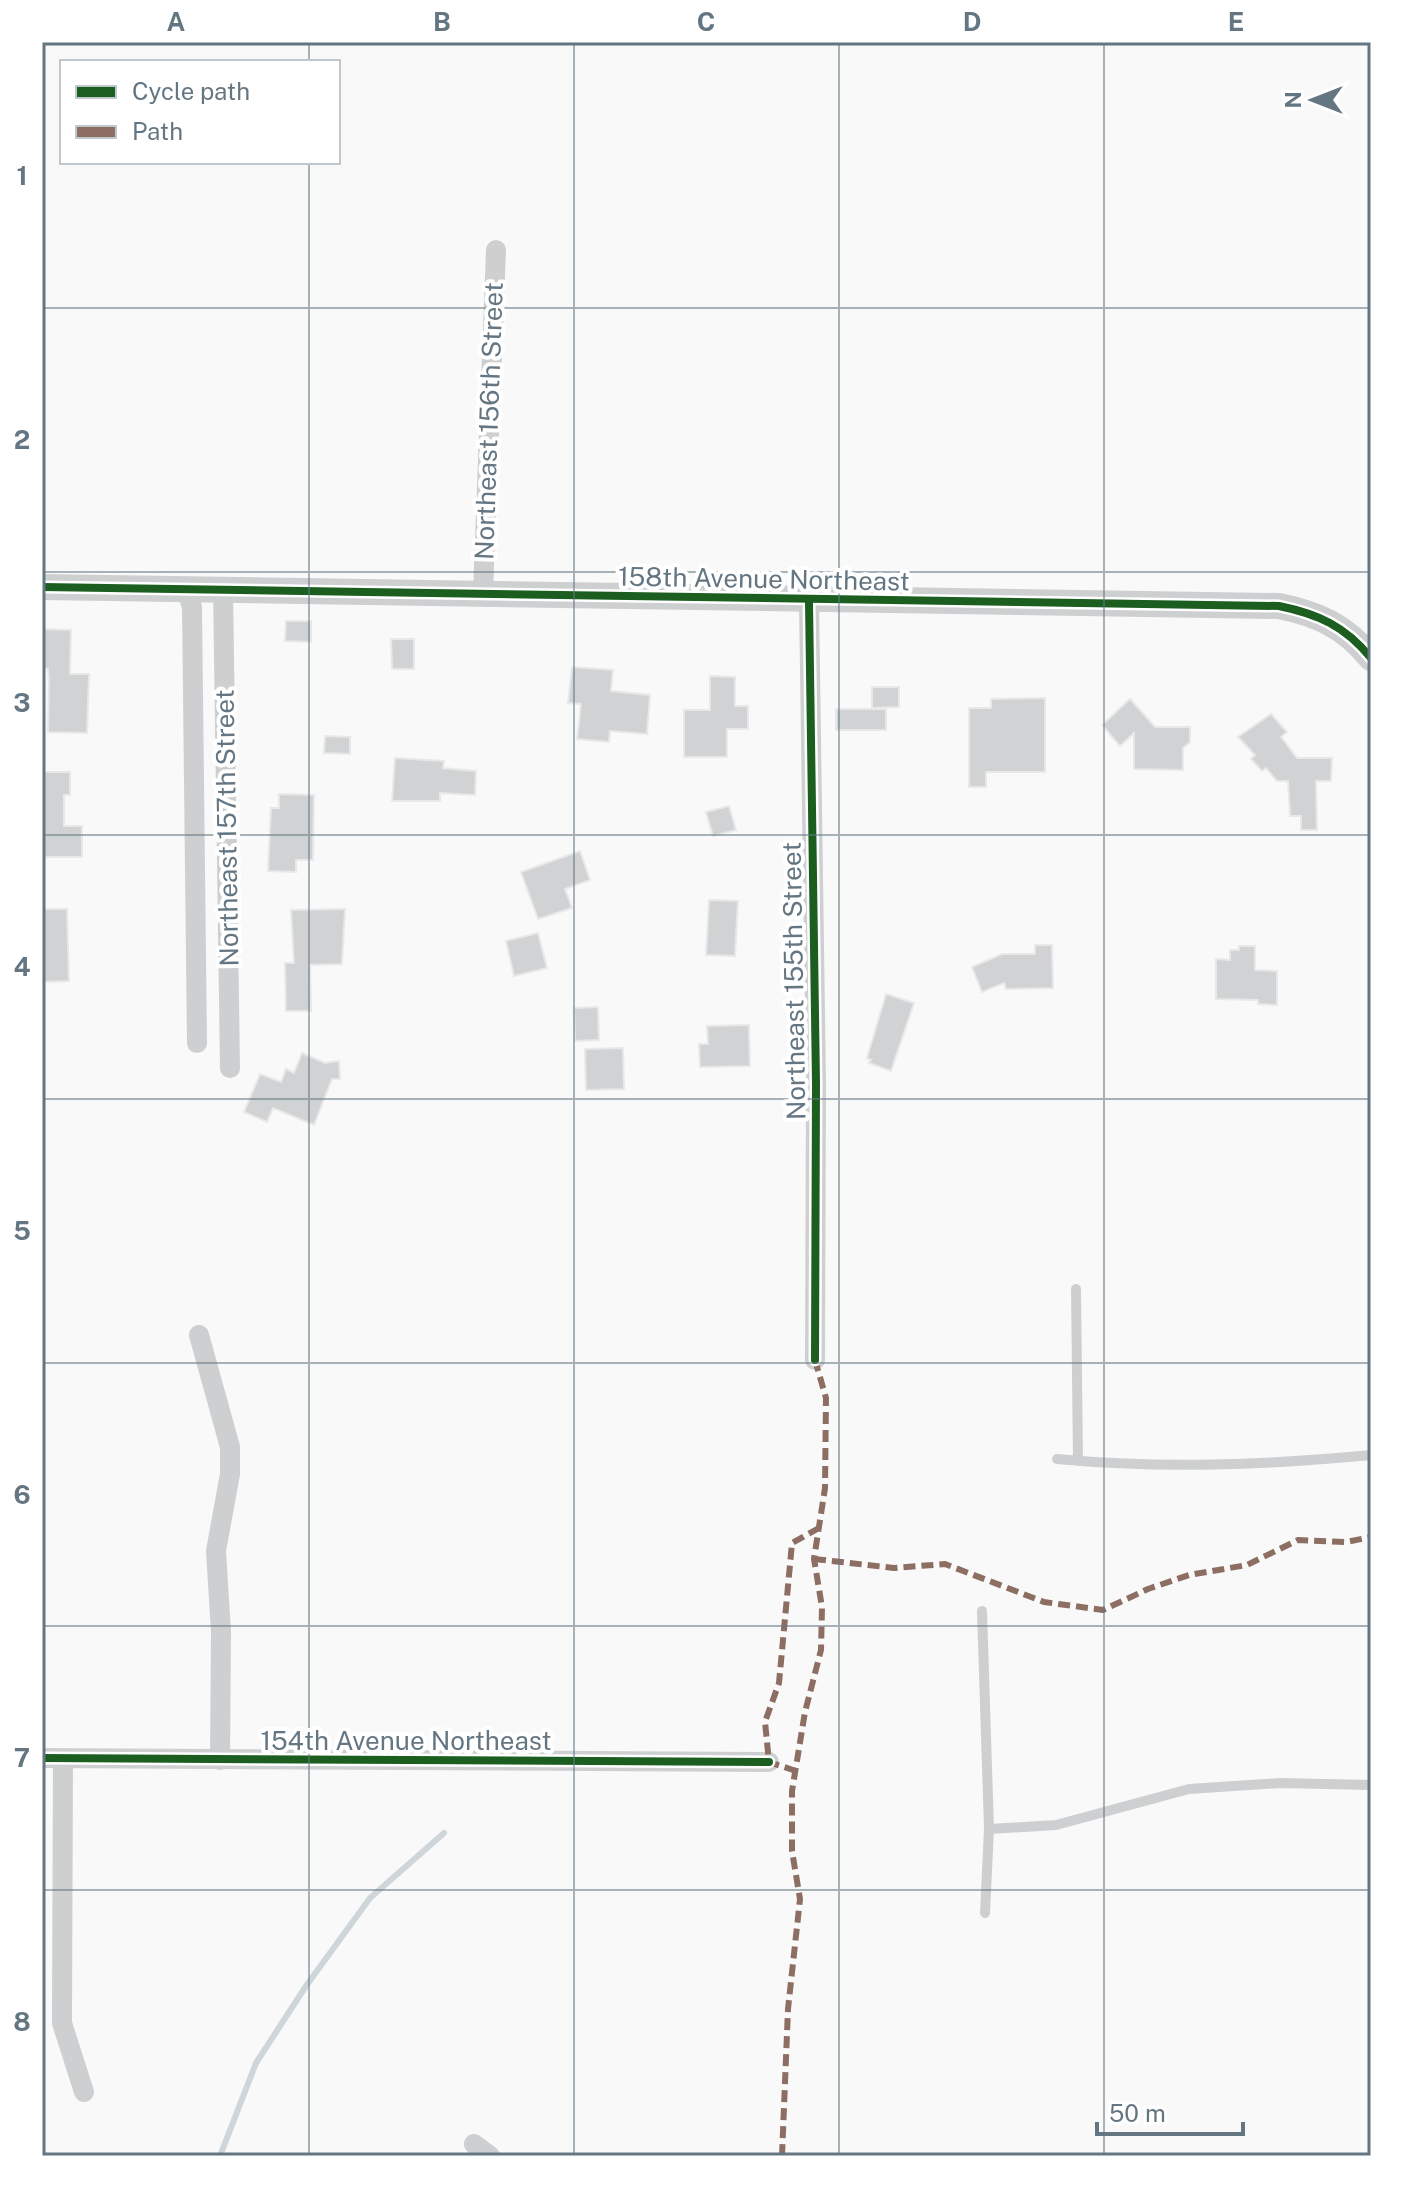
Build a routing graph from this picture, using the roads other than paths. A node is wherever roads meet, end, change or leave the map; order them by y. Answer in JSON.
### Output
{"nodes":[{"id":1,"x":496,"y":250,"type":"dead end"},
{"id":2,"x":42,"y":587,"type":"edge"},
{"id":3,"x":186,"y":588,"type":"junction"},
{"id":4,"x":223,"y":588,"type":"junction"},
{"id":5,"x":483,"y":592,"type":"junction"},
{"id":6,"x":809,"y":602,"type":"junction"},
{"id":7,"x":1371,"y":658,"type":"edge"},
{"id":8,"x":197,"y":1043,"type":"dead end"},
{"id":9,"x":230,"y":1068,"type":"dead end"},
{"id":10,"x":1076,"y":1289,"type":"dead end"},
{"id":11,"x":199,"y":1335,"type":"dead end"},
{"id":12,"x":815,"y":1360,"type":"dead end"},
{"id":13,"x":1371,"y":1455,"type":"edge"},
{"id":14,"x":1057,"y":1459,"type":"dead end"},
{"id":15,"x":1078,"y":1461,"type":"junction"},
{"id":16,"x":982,"y":1611,"type":"dead end"},
{"id":17,"x":42,"y":1758,"type":"edge"},
{"id":18,"x":63,"y":1759,"type":"junction"},
{"id":19,"x":220,"y":1760,"type":"junction"},
{"id":20,"x":769,"y":1762,"type":"dead end"},
{"id":21,"x":1371,"y":1785,"type":"edge"},
{"id":22,"x":989,"y":1829,"type":"junction"},
{"id":23,"x":985,"y":1913,"type":"dead end"},
{"id":24,"x":84,"y":2092,"type":"dead end"}],
"edges":[{"from":1,"to":5,"type":"street","name":"Northeast 156th Street"},
{"from":2,"to":3,"type":"street","name":"158th Avenue Northeast"},
{"from":3,"to":4,"type":"street","name":"158th Avenue Northeast"},
{"from":3,"to":8,"type":"street"},
{"from":4,"to":5,"type":"street","name":"158th Avenue Northeast"},
{"from":4,"to":9,"type":"street","name":"Northeast 157th Street"},
{"from":5,"to":6,"type":"street","name":"158th Avenue Northeast"},
{"from":6,"to":7,"type":"street","name":"158th Avenue Northeast"},
{"from":6,"to":12,"type":"street","name":"Northeast 155th Street"},
{"from":10,"to":15,"type":"lane"},
{"from":11,"to":19,"type":"street"},
{"from":13,"to":15,"type":"lane"},
{"from":14,"to":15,"type":"lane"},
{"from":16,"to":22,"type":"lane"},
{"from":17,"to":18,"type":"street","name":"154th Avenue Northeast"},
{"from":18,"to":19,"type":"street","name":"154th Avenue Northeast"},
{"from":18,"to":24,"type":"street"},
{"from":19,"to":20,"type":"street","name":"154th Avenue Northeast"},
{"from":21,"to":22,"type":"lane"},
{"from":22,"to":23,"type":"lane"}]}
